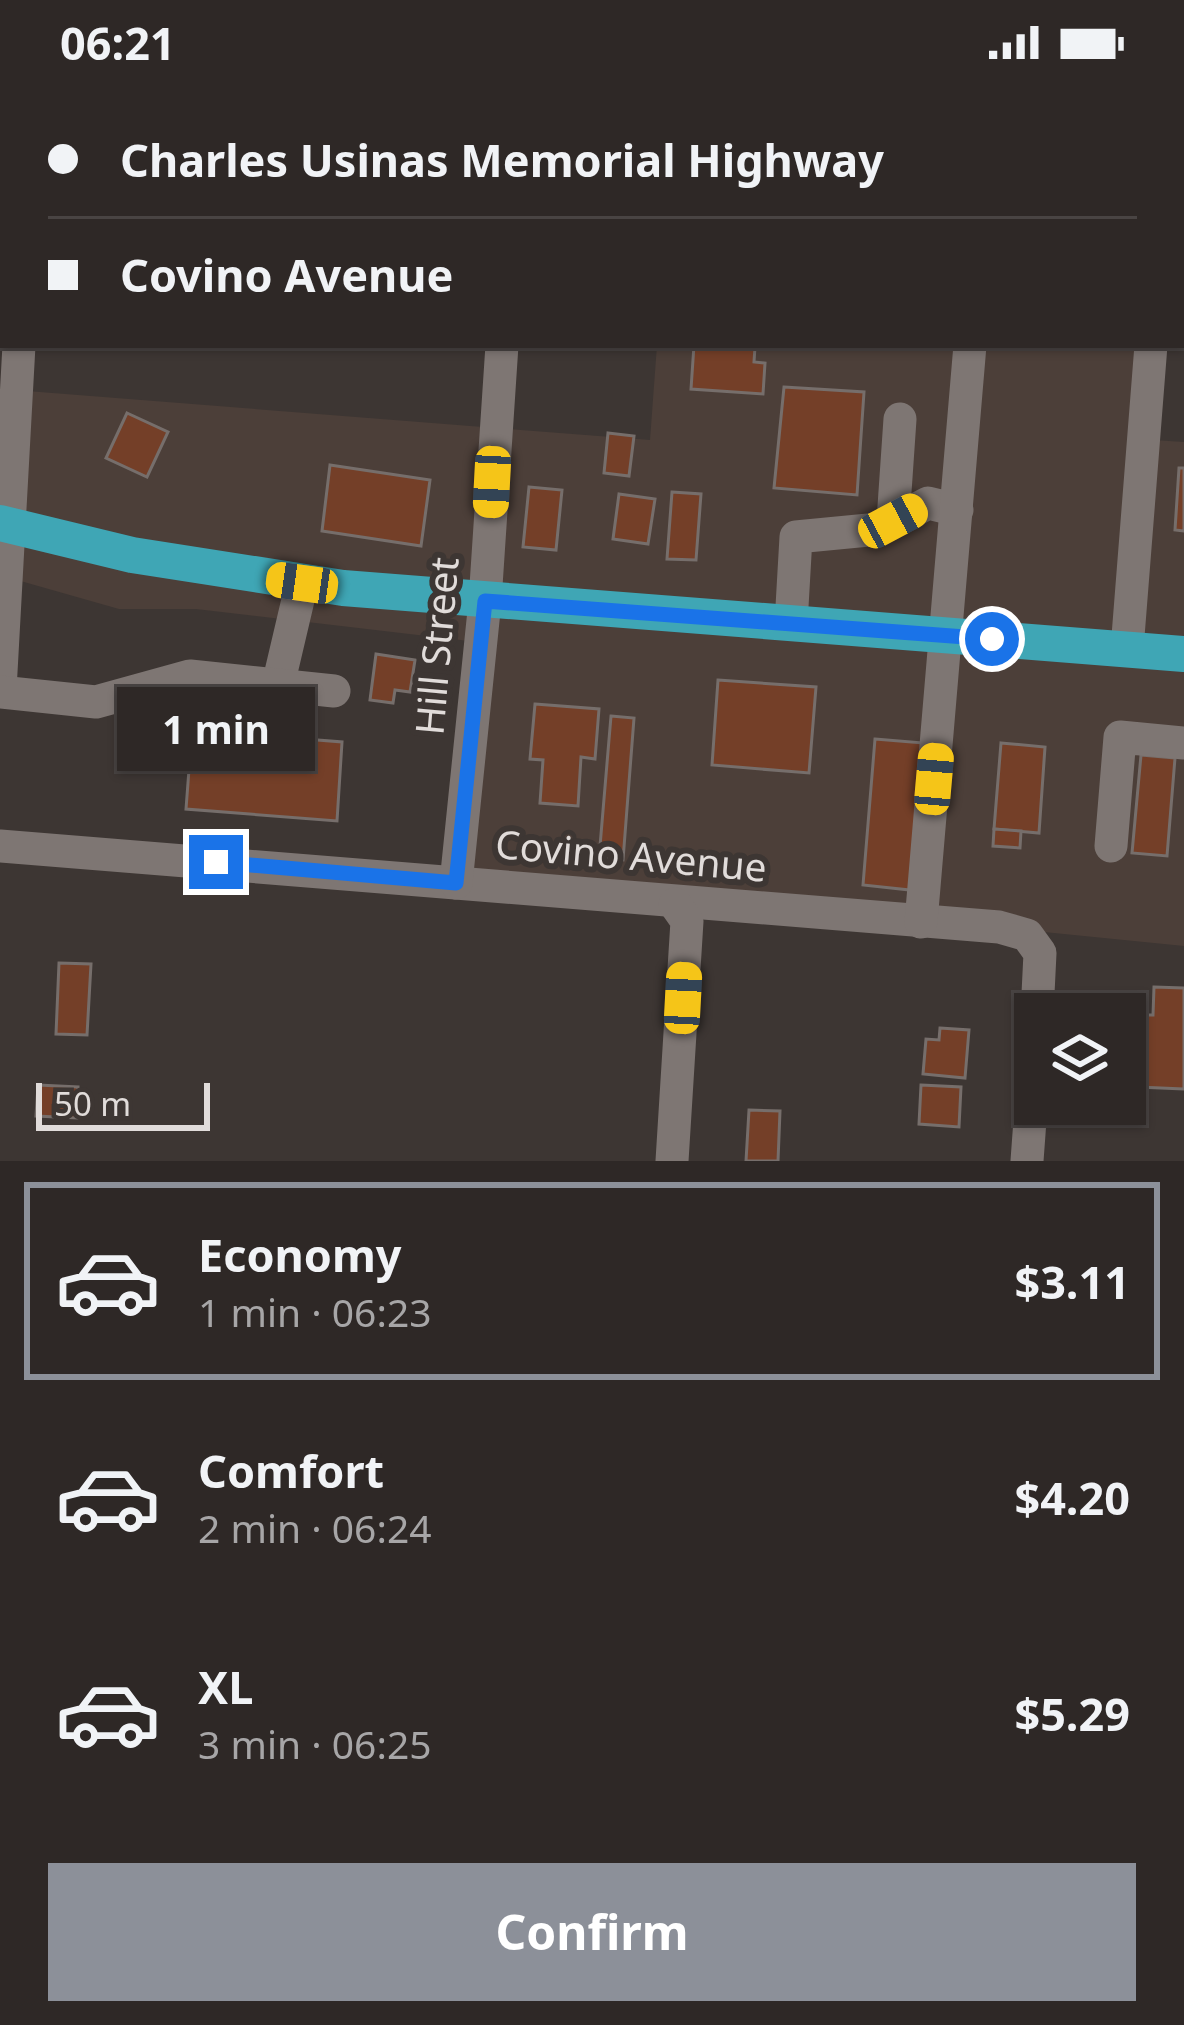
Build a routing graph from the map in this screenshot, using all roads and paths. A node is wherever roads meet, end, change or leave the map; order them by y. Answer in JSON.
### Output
{"nodes":[{"id":1,"x":19,"y":348,"type":"edge"},
{"id":2,"x":502,"y":348,"type":"edge"},
{"id":3,"x":970,"y":348,"type":"edge"},
{"id":4,"x":1151,"y":348,"type":"edge"},
{"id":5,"x":900,"y":419,"type":"dead end"},
{"id":6,"x":957,"y":510,"type":"junction"},
{"id":7,"x":893,"y":521,"type":"junction"},
{"id":8,"x":4,"y":524,"type":"edge"},
{"id":9,"x":302,"y":583,"type":"junction"},
{"id":10,"x":485,"y":601,"type":"junction"},
{"id":11,"x":791,"y":624,"type":"junction"},
{"id":12,"x":947,"y":636,"type":"junction"},
{"id":13,"x":1127,"y":649,"type":"junction"},
{"id":14,"x":1184,"y":654,"type":"edge"},
{"id":15,"x":278,"y":685,"type":"junction"},
{"id":16,"x":0,"y":691,"type":"edge"},
{"id":17,"x":334,"y":691,"type":"dead end"},
{"id":18,"x":1184,"y":742,"type":"edge"},
{"id":19,"x":0,"y":846,"type":"edge"},
{"id":20,"x":1111,"y":846,"type":"dead end"},
{"id":21,"x":456,"y":883,"type":"junction"},
{"id":22,"x":675,"y":904,"type":"junction"},
{"id":23,"x":921,"y":922,"type":"junction"},
{"id":24,"x":1038,"y":993,"type":"edge"},
{"id":25,"x":1030,"y":1125,"type":"edge"},
{"id":26,"x":672,"y":1161,"type":"edge"},
{"id":27,"x":1027,"y":1161,"type":"edge"}],
"edges":[{"from":1,"to":8,"type":"street"},
{"from":2,"to":10,"type":"street","name":"Hill Street"},
{"from":3,"to":6,"type":"street"},
{"from":4,"to":13,"type":"street"},
{"from":5,"to":7,"type":"street"},
{"from":6,"to":7,"type":"street"},
{"from":6,"to":12,"type":"street"},
{"from":7,"to":11,"type":"street"},
{"from":8,"to":9,"type":"highway"},
{"from":8,"to":16,"type":"street"},
{"from":9,"to":10,"type":"highway"},
{"from":9,"to":15,"type":"street"},
{"from":10,"to":11,"type":"highway"},
{"from":10,"to":21,"type":"street","name":"Hill Street"},
{"from":11,"to":12,"type":"highway"},
{"from":12,"to":13,"type":"highway"},
{"from":12,"to":23,"type":"street"},
{"from":13,"to":14,"type":"highway"},
{"from":15,"to":16,"type":"street"},
{"from":15,"to":17,"type":"street"},
{"from":18,"to":20,"type":"street"},
{"from":19,"to":21,"type":"street","name":"Covino Avenue"},
{"from":21,"to":22,"type":"street","name":"Covino Avenue"},
{"from":22,"to":23,"type":"street","name":"Covino Avenue"},
{"from":22,"to":26,"type":"street"},
{"from":23,"to":24,"type":"street","name":"Covino Avenue"},
{"from":25,"to":27,"type":"street"}]}
